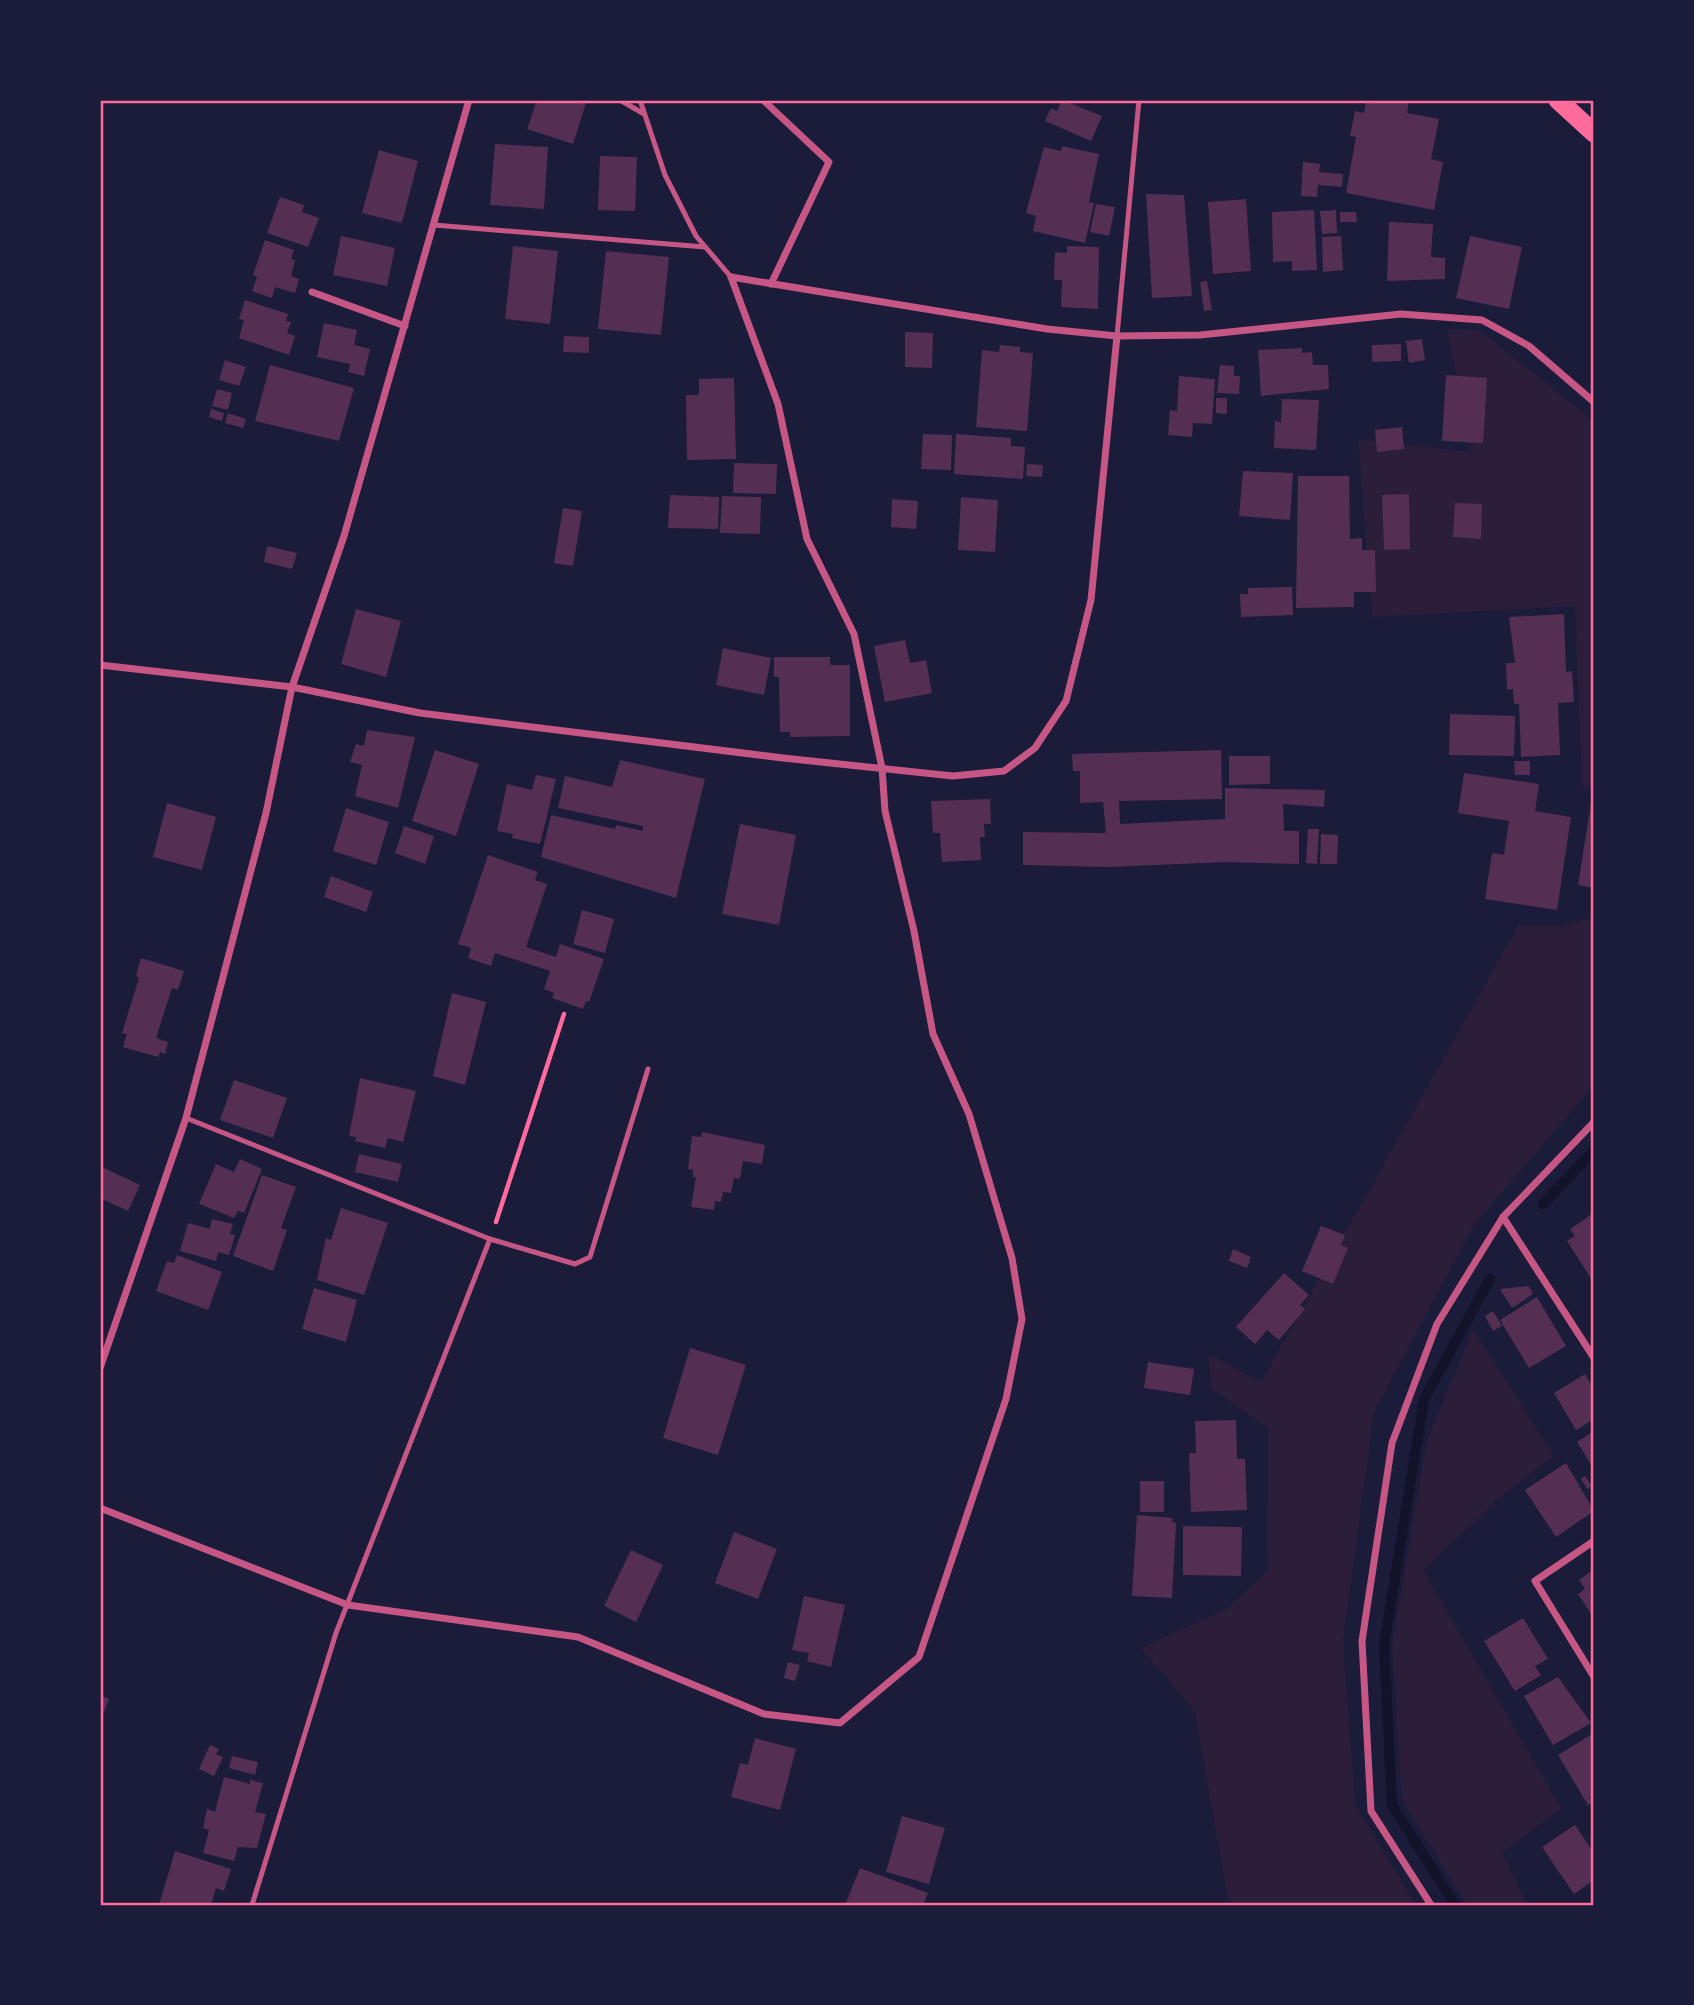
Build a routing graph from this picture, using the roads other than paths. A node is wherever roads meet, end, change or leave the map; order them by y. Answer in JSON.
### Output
{"nodes":[{"id":1,"x":469,"y":100,"type":"edge"},
{"id":2,"x":620,"y":100,"type":"edge"},
{"id":3,"x":640,"y":100,"type":"edge"},
{"id":4,"x":763,"y":100,"type":"edge"},
{"id":5,"x":1139,"y":100,"type":"edge"},
{"id":6,"x":1558,"y":100,"type":"edge"},
{"id":7,"x":644,"y":114,"type":"junction"},
{"id":8,"x":1594,"y":132,"type":"edge"},
{"id":9,"x":434,"y":225,"type":"junction"},
{"id":10,"x":705,"y":247,"type":"junction"},
{"id":11,"x":731,"y":277,"type":"junction"},
{"id":12,"x":771,"y":284,"type":"junction"},
{"id":13,"x":312,"y":292,"type":"dead end"},
{"id":14,"x":405,"y":326,"type":"junction"},
{"id":15,"x":1117,"y":336,"type":"junction"},
{"id":16,"x":1594,"y":402,"type":"edge"},
{"id":17,"x":100,"y":665,"type":"edge"},
{"id":18,"x":292,"y":687,"type":"junction"},
{"id":19,"x":881,"y":768,"type":"junction"},
{"id":20,"x":648,"y":1069,"type":"dead end"},
{"id":21,"x":186,"y":1118,"type":"junction"},
{"id":22,"x":1594,"y":1122,"type":"edge"},
{"id":23,"x":1503,"y":1217,"type":"junction"},
{"id":24,"x":490,"y":1239,"type":"junction"},
{"id":25,"x":1594,"y":1358,"type":"edge"},
{"id":26,"x":100,"y":1368,"type":"edge"},
{"id":27,"x":100,"y":1508,"type":"edge"},
{"id":28,"x":1594,"y":1541,"type":"edge"},
{"id":29,"x":348,"y":1605,"type":"junction"},
{"id":30,"x":1594,"y":1677,"type":"edge"},
{"id":31,"x":252,"y":1905,"type":"edge"},
{"id":32,"x":1431,"y":1905,"type":"edge"}],
"edges":[{"from":1,"to":9,"type":"street"},
{"from":2,"to":7,"type":"lane"},
{"from":3,"to":7,"type":"lane"},
{"from":4,"to":12,"type":"street"},
{"from":5,"to":15,"type":"lane"},
{"from":6,"to":8,"type":"highway"},
{"from":7,"to":10,"type":"lane"},
{"from":9,"to":10,"type":"lane"},
{"from":9,"to":14,"type":"street"},
{"from":10,"to":11,"type":"lane"},
{"from":11,"to":12,"type":"street"},
{"from":11,"to":19,"type":"street"},
{"from":12,"to":15,"type":"street"},
{"from":13,"to":14,"type":"street"},
{"from":14,"to":18,"type":"street"},
{"from":15,"to":16,"type":"street"},
{"from":15,"to":19,"type":"street"},
{"from":17,"to":18,"type":"street"},
{"from":18,"to":19,"type":"street"},
{"from":18,"to":21,"type":"street"},
{"from":19,"to":29,"type":"street"},
{"from":20,"to":24,"type":"lane"},
{"from":21,"to":24,"type":"lane"},
{"from":21,"to":26,"type":"street"},
{"from":22,"to":23,"type":"street"},
{"from":23,"to":25,"type":"street"},
{"from":23,"to":32,"type":"street"},
{"from":24,"to":29,"type":"lane"},
{"from":27,"to":29,"type":"street"},
{"from":28,"to":30,"type":"street"},
{"from":29,"to":31,"type":"lane"}]}
